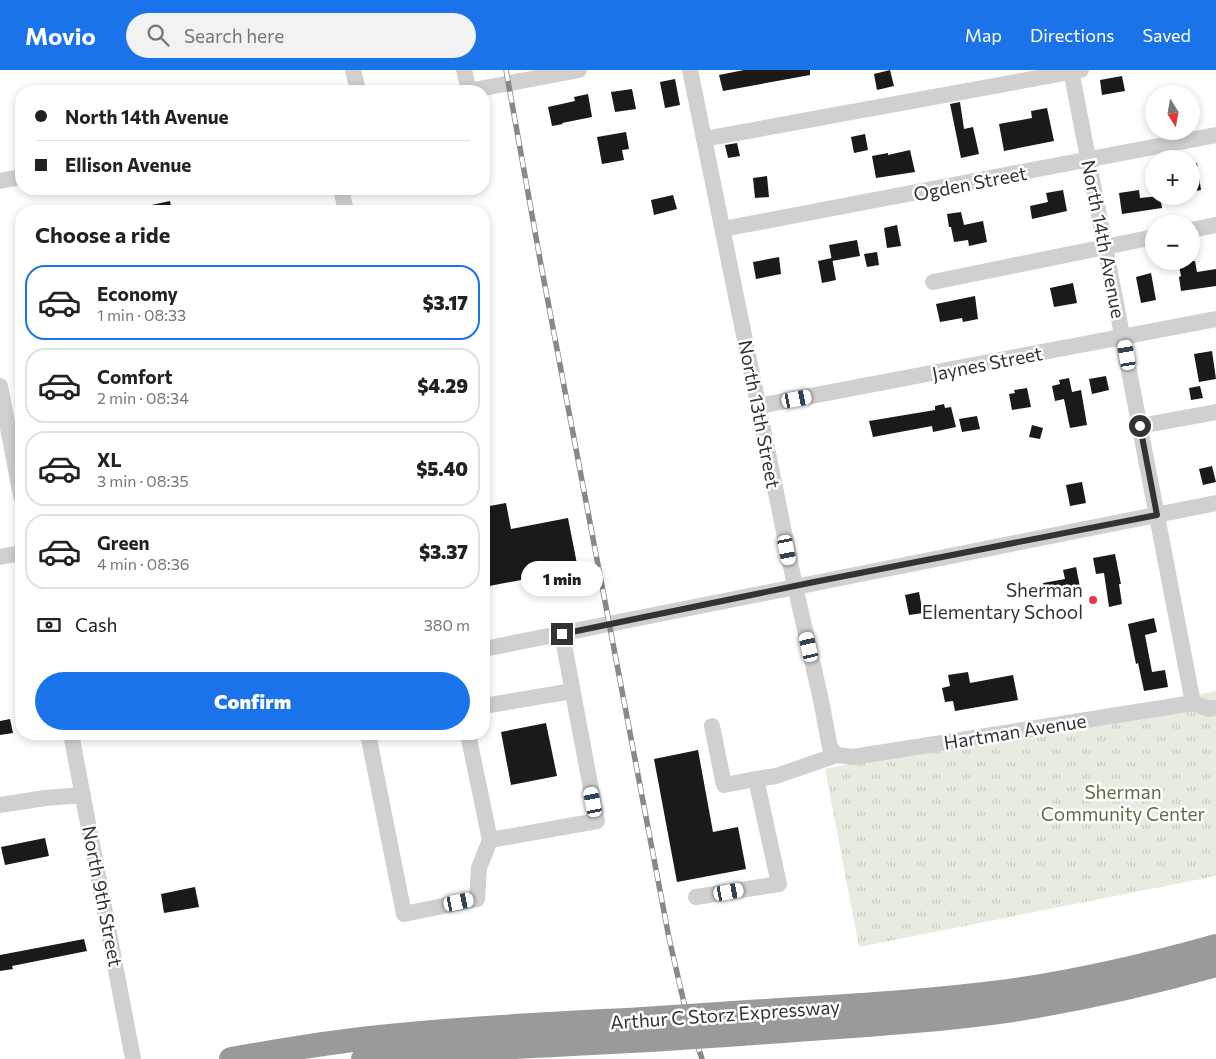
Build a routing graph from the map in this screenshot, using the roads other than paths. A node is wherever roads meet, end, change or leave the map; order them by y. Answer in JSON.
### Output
{"nodes":[{"id":1,"x":353,"y":70,"type":"edge"},
{"id":2,"x":464,"y":70,"type":"edge"},
{"id":3,"x":579,"y":70,"type":"edge"},
{"id":4,"x":690,"y":70,"type":"edge"},
{"id":5,"x":1075,"y":71,"type":"edge"},
{"id":6,"x":357,"y":85,"type":"edge"},
{"id":7,"x":468,"y":85,"type":"edge"},
{"id":8,"x":490,"y":87,"type":"edge"},
{"id":9,"x":1216,"y":136,"type":"edge"},
{"id":10,"x":704,"y":139,"type":"junction"},
{"id":11,"x":1088,"y":160,"type":"junction"},
{"id":12,"x":15,"y":178,"type":"edge"},
{"id":13,"x":0,"y":181,"type":"edge"},
{"id":14,"x":1216,"y":225,"type":"edge"},
{"id":15,"x":1200,"y":228,"type":"edge"},
{"id":16,"x":723,"y":229,"type":"junction"},
{"id":17,"x":1145,"y":239,"type":"edge"},
{"id":18,"x":1106,"y":246,"type":"junction"},
{"id":19,"x":933,"y":282,"type":"dead end"},
{"id":20,"x":1216,"y":319,"type":"edge"},
{"id":21,"x":1124,"y":337,"type":"junction"},
{"id":22,"x":0,"y":386,"type":"edge"},
{"id":23,"x":758,"y":406,"type":"junction"},
{"id":24,"x":1216,"y":412,"type":"edge"},
{"id":25,"x":1140,"y":426,"type":"junction"},
{"id":26,"x":15,"y":465,"type":"edge"},
{"id":27,"x":1216,"y":503,"type":"edge"},
{"id":28,"x":1157,"y":515,"type":"junction"},
{"id":29,"x":15,"y":554,"type":"edge"},
{"id":30,"x":0,"y":557,"type":"edge"},
{"id":31,"x":794,"y":586,"type":"junction"},
{"id":32,"x":562,"y":634,"type":"junction"},
{"id":33,"x":490,"y":648,"type":"edge"},
{"id":34,"x":572,"y":691,"type":"junction"},
{"id":35,"x":1194,"y":703,"type":"junction"},
{"id":36,"x":490,"y":705,"type":"edge"},
{"id":37,"x":1216,"y":708,"type":"edge"},
{"id":38,"x":712,"y":726,"type":"dead end"},
{"id":39,"x":72,"y":740,"type":"edge"},
{"id":40,"x":369,"y":740,"type":"edge"},
{"id":41,"x":469,"y":740,"type":"edge"},
{"id":42,"x":837,"y":755,"type":"junction"},
{"id":43,"x":756,"y":779,"type":"junction"},
{"id":44,"x":83,"y":796,"type":"junction"},
{"id":45,"x":0,"y":805,"type":"edge"},
{"id":46,"x":490,"y":840,"type":"junction"},
{"id":47,"x":696,"y":897,"type":"dead end"},
{"id":48,"x":1216,"y":946,"type":"edge"},
{"id":49,"x":1216,"y":965,"type":"edge"},
{"id":50,"x":737,"y":1023,"type":"junction"},
{"id":51,"x":646,"y":1029,"type":"junction"},
{"id":52,"x":133,"y":1059,"type":"edge"},
{"id":53,"x":231,"y":1059,"type":"edge"},
{"id":54,"x":363,"y":1059,"type":"edge"}],
"edges":[{"from":1,"to":6,"type":"street"},
{"from":2,"to":7,"type":"street"},
{"from":3,"to":8,"type":"street"},
{"from":4,"to":10,"type":"street","name":"North 13th Street"},
{"from":5,"to":10,"type":"street"},
{"from":5,"to":11,"type":"street","name":"North 14th Avenue"},
{"from":9,"to":11,"type":"street","name":"Ogden Street"},
{"from":10,"to":16,"type":"street","name":"North 13th Street"},
{"from":11,"to":16,"type":"street","name":"Ogden Street"},
{"from":11,"to":18,"type":"street","name":"North 14th Avenue"},
{"from":12,"to":13,"type":"street"},
{"from":14,"to":15,"type":"street"},
{"from":16,"to":23,"type":"street","name":"North 13th Street"},
{"from":17,"to":18,"type":"street"},
{"from":18,"to":19,"type":"street"},
{"from":18,"to":21,"type":"street","name":"North 14th Avenue"},
{"from":20,"to":21,"type":"street","name":"Jaynes Street"},
{"from":21,"to":23,"type":"street","name":"Jaynes Street"},
{"from":21,"to":25,"type":"street","name":"North 14th Avenue"},
{"from":22,"to":26,"type":"street"},
{"from":23,"to":31,"type":"street","name":"North 13th Street"},
{"from":24,"to":25,"type":"street"},
{"from":25,"to":28,"type":"street","name":"North 14th Avenue"},
{"from":27,"to":28,"type":"street"},
{"from":28,"to":31,"type":"street"},
{"from":28,"to":35,"type":"street","name":"North 14th Avenue"},
{"from":29,"to":30,"type":"street"},
{"from":31,"to":32,"type":"street"},
{"from":31,"to":42,"type":"street","name":"North 13th Street"},
{"from":32,"to":33,"type":"street"},
{"from":32,"to":34,"type":"street"},
{"from":34,"to":36,"type":"street"},
{"from":34,"to":46,"type":"street"},
{"from":35,"to":37,"type":"street"},
{"from":35,"to":42,"type":"street","name":"Hartman Avenue"},
{"from":38,"to":43,"type":"street"},
{"from":39,"to":44,"type":"street","name":"North 9th Street"},
{"from":40,"to":46,"type":"street"},
{"from":41,"to":46,"type":"street"},
{"from":42,"to":43,"type":"street"},
{"from":43,"to":47,"type":"street"},
{"from":44,"to":45,"type":"street"},
{"from":44,"to":52,"type":"street","name":"North 9th Street"},
{"from":48,"to":50,"type":"highway","name":"Arthur C Storz Expressway"},
{"from":49,"to":50,"type":"highway","name":"Arthur C Storz Expressway"},
{"from":50,"to":51,"type":"highway","name":"Arthur C Storz Expressway","bridge":true},
{"from":51,"to":53,"type":"highway","name":"Arthur C Storz Expressway"},
{"from":51,"to":54,"type":"highway","name":"Arthur C Storz Expressway"}]}
